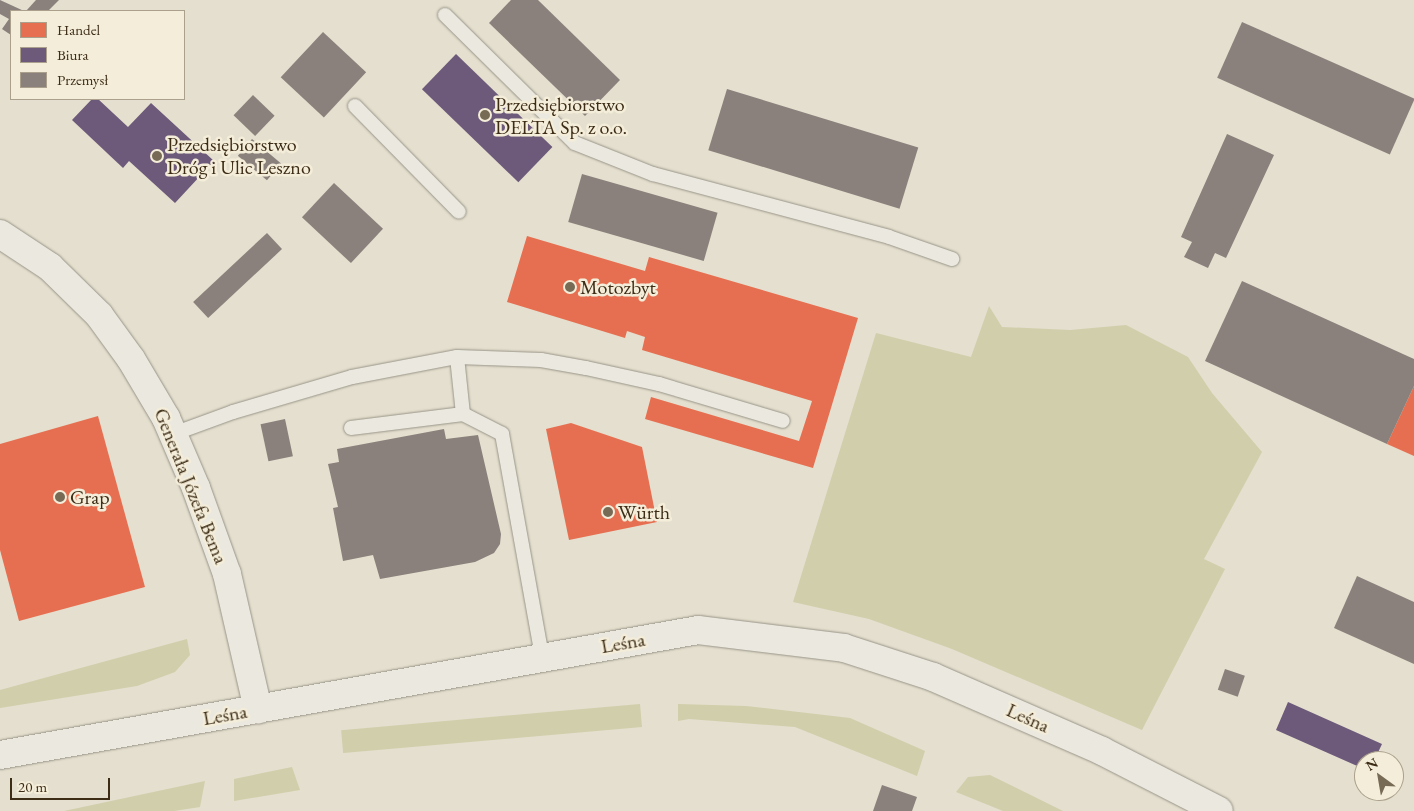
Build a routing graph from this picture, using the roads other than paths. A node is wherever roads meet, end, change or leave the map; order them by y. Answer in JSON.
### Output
{"nodes":[{"id":1,"x":445,"y":15,"type":"dead end"},
{"id":2,"x":355,"y":106,"type":"dead end"},
{"id":3,"x":459,"y":212,"type":"dead end"},
{"id":4,"x":0,"y":234,"type":"edge"},
{"id":5,"x":952,"y":259,"type":"dead end"},
{"id":6,"x":457,"y":357,"type":"junction"},
{"id":7,"x":463,"y":414,"type":"junction"},
{"id":8,"x":782,"y":422,"type":"dead end"},
{"id":9,"x":351,"y":428,"type":"dead end"},
{"id":10,"x":173,"y":434,"type":"junction"},
{"id":11,"x":542,"y":656,"type":"junction"},
{"id":12,"x":258,"y":709,"type":"junction"},
{"id":13,"x":0,"y":755,"type":"edge"},
{"id":14,"x":1220,"y":811,"type":"edge"}],
"edges":[{"from":1,"to":5,"type":"lane"},
{"from":2,"to":3,"type":"lane"},
{"from":4,"to":10,"type":"street","name":"Generała Józefa Bema"},
{"from":6,"to":7,"type":"lane"},
{"from":6,"to":8,"type":"lane"},
{"from":6,"to":10,"type":"lane"},
{"from":7,"to":9,"type":"lane"},
{"from":7,"to":11,"type":"lane"},
{"from":10,"to":12,"type":"street","name":"Generała Józefa Bema"},
{"from":11,"to":12,"type":"street","name":"Leśna"},
{"from":11,"to":14,"type":"street","name":"Leśna"},
{"from":12,"to":13,"type":"street","name":"Leśna"}]}
